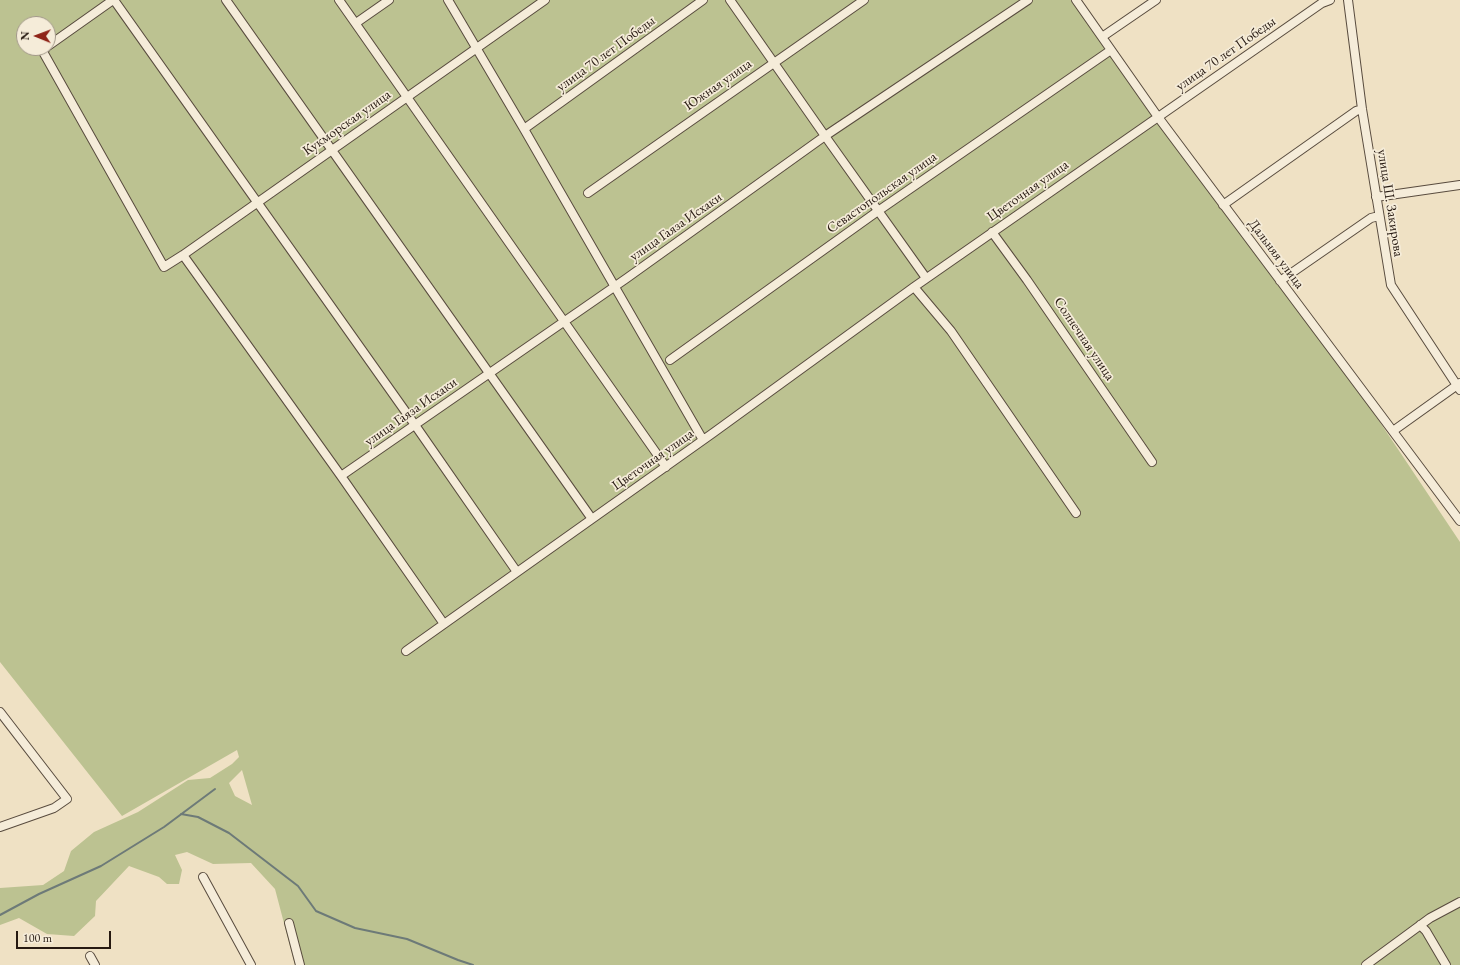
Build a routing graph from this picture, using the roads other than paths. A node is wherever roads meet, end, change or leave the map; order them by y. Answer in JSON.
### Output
{"nodes":[{"id":1,"x":114,"y":0,"type":"edge"},
{"id":2,"x":226,"y":0,"type":"edge"},
{"id":3,"x":339,"y":0,"type":"edge"},
{"id":4,"x":389,"y":0,"type":"edge"},
{"id":5,"x":448,"y":0,"type":"edge"},
{"id":6,"x":545,"y":0,"type":"edge"},
{"id":7,"x":703,"y":0,"type":"edge"},
{"id":8,"x":730,"y":0,"type":"edge"},
{"id":9,"x":864,"y":0,"type":"edge"},
{"id":10,"x":1028,"y":0,"type":"edge"},
{"id":11,"x":1076,"y":0,"type":"edge"},
{"id":12,"x":1156,"y":0,"type":"edge"},
{"id":13,"x":1330,"y":0,"type":"edge"},
{"id":14,"x":1348,"y":0,"type":"edge"},
{"id":15,"x":356,"y":23,"type":"junction"},
{"id":16,"x":1102,"y":37,"type":"junction"},
{"id":17,"x":56,"y":41,"type":"edge"},
{"id":18,"x":477,"y":49,"type":"junction"},
{"id":19,"x":1111,"y":50,"type":"junction"},
{"id":20,"x":45,"y":56,"type":"edge"},
{"id":21,"x":774,"y":62,"type":"junction"},
{"id":22,"x":407,"y":98,"type":"junction"},
{"id":23,"x":1362,"y":110,"type":"junction"},
{"id":24,"x":1158,"y":117,"type":"junction"},
{"id":25,"x":524,"y":129,"type":"junction"},
{"id":26,"x":825,"y":136,"type":"junction"},
{"id":27,"x":331,"y":150,"type":"junction"},
{"id":28,"x":1460,"y":186,"type":"edge"},
{"id":29,"x":588,"y":193,"type":"dead end"},
{"id":30,"x":1376,"y":197,"type":"junction"},
{"id":31,"x":258,"y":202,"type":"junction"},
{"id":32,"x":1224,"y":205,"type":"junction"},
{"id":33,"x":878,"y":211,"type":"junction"},
{"id":34,"x":1379,"y":216,"type":"junction"},
{"id":35,"x":992,"y":232,"type":"junction"},
{"id":36,"x":183,"y":255,"type":"junction"},
{"id":37,"x":926,"y":278,"type":"junction"},
{"id":38,"x":1280,"y":281,"type":"junction"},
{"id":39,"x":614,"y":287,"type":"junction"},
{"id":40,"x":914,"y":287,"type":"junction"},
{"id":41,"x":564,"y":321,"type":"junction"},
{"id":42,"x":670,"y":360,"type":"dead end"},
{"id":43,"x":489,"y":373,"type":"junction"},
{"id":44,"x":1459,"y":387,"type":"edge"},
{"id":45,"x":415,"y":425,"type":"junction"},
{"id":46,"x":1393,"y":431,"type":"junction"},
{"id":47,"x":703,"y":440,"type":"junction"},
{"id":48,"x":1152,"y":462,"type":"dead end"},
{"id":49,"x":666,"y":467,"type":"junction"},
{"id":50,"x":341,"y":476,"type":"junction"},
{"id":51,"x":1076,"y":513,"type":"dead end"},
{"id":52,"x":592,"y":519,"type":"junction"},
{"id":53,"x":1460,"y":521,"type":"edge"},
{"id":54,"x":517,"y":572,"type":"junction"},
{"id":55,"x":444,"y":624,"type":"junction"},
{"id":56,"x":406,"y":651,"type":"dead end"},
{"id":57,"x":0,"y":712,"type":"edge"},
{"id":58,"x":0,"y":827,"type":"edge"},
{"id":59,"x":204,"y":877,"type":"dead end"},
{"id":60,"x":1460,"y":902,"type":"edge"},
{"id":61,"x":289,"y":923,"type":"dead end"},
{"id":62,"x":1420,"y":924,"type":"junction"},
{"id":63,"x":90,"y":956,"type":"dead end"},
{"id":64,"x":95,"y":965,"type":"edge"},
{"id":65,"x":251,"y":965,"type":"edge"},
{"id":66,"x":300,"y":965,"type":"edge"},
{"id":67,"x":1366,"y":965,"type":"edge"},
{"id":68,"x":1446,"y":965,"type":"edge"}],
"edges":[{"from":1,"to":17,"type":"street"},
{"from":1,"to":31,"type":"street"},
{"from":2,"to":27,"type":"street"},
{"from":3,"to":15,"type":"street"},
{"from":4,"to":15,"type":"street"},
{"from":5,"to":18,"type":"street"},
{"from":6,"to":18,"type":"street","name":"Кукморская улица"},
{"from":7,"to":25,"type":"street","name":"улица 70 лет Победы"},
{"from":8,"to":21,"type":"street"},
{"from":9,"to":21,"type":"street","name":"Южная улица"},
{"from":10,"to":26,"type":"street","name":"улица Гаяза Исхаки"},
{"from":11,"to":16,"type":"street","name":"Дальняя улица"},
{"from":12,"to":16,"type":"street"},
{"from":13,"to":24,"type":"street","name":"улица 70 лет Победы"},
{"from":14,"to":23,"type":"street","name":"улица Ш. Закирова"},
{"from":15,"to":22,"type":"street"},
{"from":16,"to":19,"type":"street","name":"Дальняя улица"},
{"from":18,"to":22,"type":"street","name":"Кукморская улица"},
{"from":18,"to":25,"type":"street"},
{"from":19,"to":24,"type":"street","name":"Дальняя улица"},
{"from":19,"to":33,"type":"street","name":"Севастопольская улица"},
{"from":20,"to":36,"type":"street","name":"Кукморская улица"},
{"from":21,"to":26,"type":"street"},
{"from":21,"to":29,"type":"street","name":"Южная улица"},
{"from":22,"to":27,"type":"street","name":"Кукморская улица"},
{"from":22,"to":41,"type":"street"},
{"from":23,"to":30,"type":"street","name":"улица Ш. Закирова"},
{"from":23,"to":32,"type":"street"},
{"from":24,"to":32,"type":"street","name":"Дальняя улица"},
{"from":24,"to":35,"type":"street","name":"Цветочная улица"},
{"from":25,"to":39,"type":"street"},
{"from":26,"to":33,"type":"street"},
{"from":26,"to":39,"type":"street","name":"улица Гаяза Исхаки"},
{"from":27,"to":31,"type":"street","name":"Кукморская улица"},
{"from":27,"to":43,"type":"street"},
{"from":28,"to":30,"type":"street"},
{"from":30,"to":34,"type":"street","name":"улица Ш. Закирова"},
{"from":31,"to":36,"type":"street","name":"Кукморская улица"},
{"from":31,"to":45,"type":"street"},
{"from":32,"to":38,"type":"street","name":"Дальняя улица"},
{"from":33,"to":37,"type":"street"},
{"from":33,"to":42,"type":"street","name":"Севастопольская улица"},
{"from":34,"to":38,"type":"street"},
{"from":34,"to":44,"type":"street","name":"улица Ш. Закирова"},
{"from":35,"to":37,"type":"street","name":"Цветочная улица"},
{"from":35,"to":48,"type":"street","name":"Солнечная улица"},
{"from":36,"to":50,"type":"street"},
{"from":37,"to":40,"type":"street","name":"Цветочная улица"},
{"from":38,"to":46,"type":"street","name":"Дальняя улица"},
{"from":39,"to":41,"type":"street","name":"улица Гаяза Исхаки"},
{"from":39,"to":47,"type":"street"},
{"from":40,"to":47,"type":"street","name":"Цветочная улица"},
{"from":40,"to":51,"type":"street"},
{"from":41,"to":43,"type":"street","name":"улица Гаяза Исхаки"},
{"from":41,"to":49,"type":"street"},
{"from":43,"to":45,"type":"street","name":"улица Гаяза Исхаки"},
{"from":43,"to":52,"type":"street"},
{"from":44,"to":46,"type":"street"},
{"from":45,"to":50,"type":"street","name":"улица Гаяза Исхаки"},
{"from":45,"to":54,"type":"street"},
{"from":46,"to":53,"type":"street","name":"Дальняя улица"},
{"from":47,"to":49,"type":"street","name":"Цветочная улица"},
{"from":49,"to":52,"type":"street","name":"Цветочная улица"},
{"from":50,"to":55,"type":"street"},
{"from":52,"to":54,"type":"street","name":"Цветочная улица"},
{"from":54,"to":55,"type":"street","name":"Цветочная улица"},
{"from":55,"to":56,"type":"street","name":"Цветочная улица"},
{"from":57,"to":58,"type":"street"},
{"from":59,"to":65,"type":"street"},
{"from":60,"to":62,"type":"street"},
{"from":61,"to":66,"type":"street"},
{"from":62,"to":67,"type":"street"},
{"from":62,"to":68,"type":"street"},
{"from":63,"to":64,"type":"street"}]}
